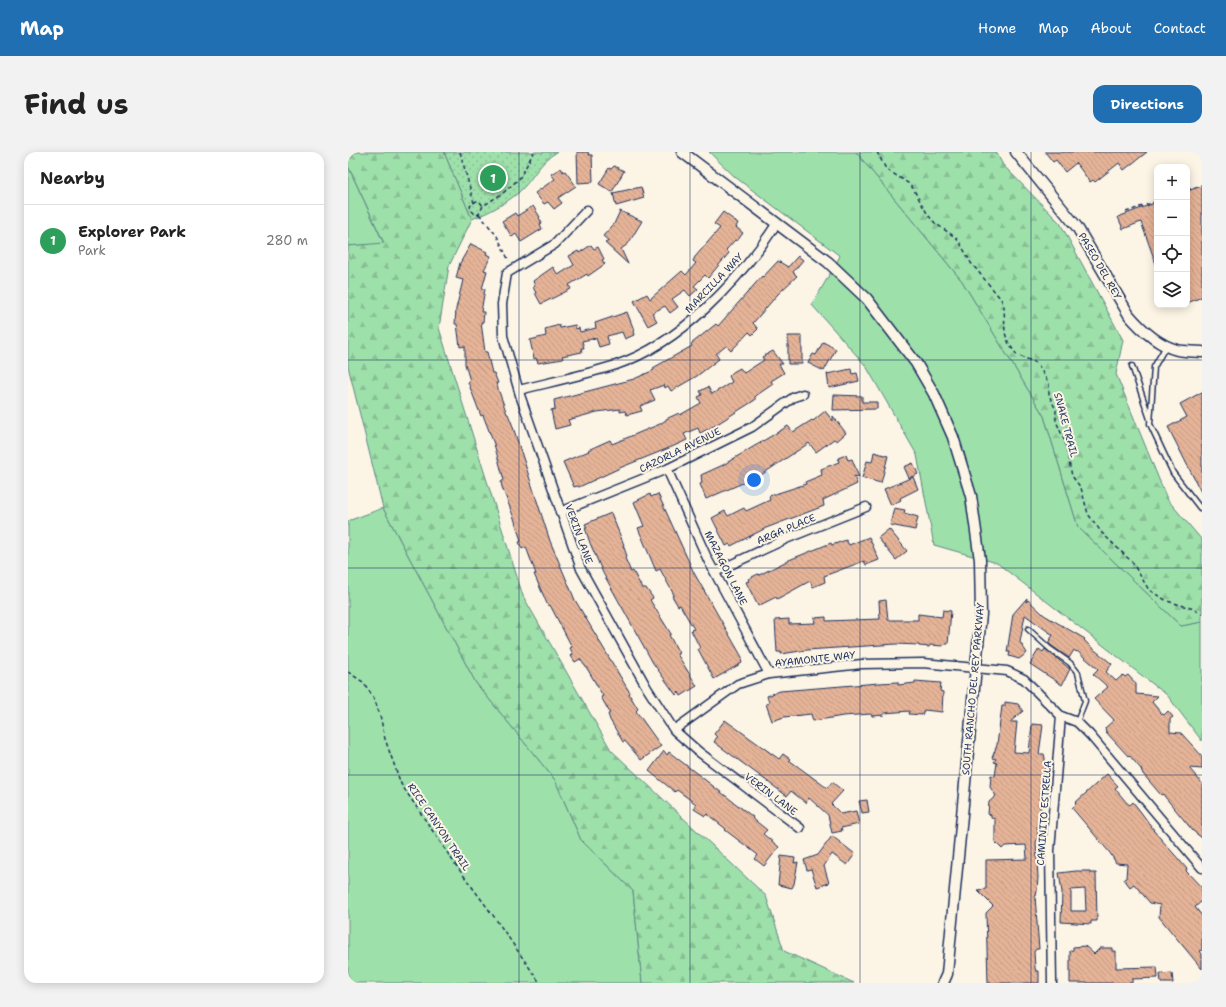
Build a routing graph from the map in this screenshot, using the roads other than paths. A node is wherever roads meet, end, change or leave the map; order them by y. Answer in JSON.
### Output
{"nodes":[{"id":1,"x":682,"y":152,"type":"edge"},
{"id":2,"x":1016,"y":152,"type":"edge"},
{"id":3,"x":587,"y":210,"type":"dead end"},
{"id":4,"x":777,"y":223,"type":"junction"},
{"id":5,"x":1166,"y":345,"type":"junction"},
{"id":6,"x":1202,"y":352,"type":"edge"},
{"id":7,"x":1132,"y":366,"type":"dead end"},
{"id":8,"x":519,"y":390,"type":"junction"},
{"id":9,"x":803,"y":394,"type":"dead end"},
{"id":10,"x":1151,"y":422,"type":"junction"},
{"id":11,"x":667,"y":470,"type":"junction"},
{"id":12,"x":866,"y":507,"type":"dead end"},
{"id":13,"x":1202,"y":507,"type":"edge"},
{"id":14,"x":560,"y":512,"type":"junction"},
{"id":15,"x":716,"y":572,"type":"junction"},
{"id":16,"x":1028,"y":629,"type":"dead end"},
{"id":17,"x":976,"y":667,"type":"junction"},
{"id":18,"x":769,"y":674,"type":"junction"},
{"id":19,"x":1061,"y":716,"type":"junction"},
{"id":20,"x":1077,"y":722,"type":"junction"},
{"id":21,"x":674,"y":730,"type":"junction"},
{"id":22,"x":800,"y":828,"type":"dead end"},
{"id":23,"x":1202,"y":868,"type":"edge"},
{"id":24,"x":944,"y":983,"type":"edge"},
{"id":25,"x":1052,"y":983,"type":"edge"}],
"edges":[{"from":1,"to":4,"type":"street","name":"SOUTH RANCHO DEL REY PARKWAY"},
{"from":2,"to":5,"type":"street","name":"PASEO DEL REY"},
{"from":3,"to":8,"type":"street","name":"VERIN LANE"},
{"from":4,"to":8,"type":"street","name":"MARCILLA WAY"},
{"from":4,"to":17,"type":"street","name":"SOUTH RANCHO DEL REY PARKWAY"},
{"from":5,"to":6,"type":"street","name":"PASEO DEL REY"},
{"from":5,"to":10,"type":"lane"},
{"from":7,"to":10,"type":"lane"},
{"from":8,"to":14,"type":"street","name":"VERIN LANE"},
{"from":9,"to":11,"type":"street","name":"CAZORLA AVENUE"},
{"from":10,"to":13,"type":"lane"},
{"from":11,"to":14,"type":"street","name":"CAZORLA AVENUE"},
{"from":11,"to":15,"type":"street","name":"MAZAGON LANE"},
{"from":12,"to":15,"type":"street","name":"ARGA PLACE"},
{"from":14,"to":21,"type":"street","name":"VERIN LANE"},
{"from":15,"to":18,"type":"street","name":"MAZAGON LANE"},
{"from":16,"to":20,"type":"lane"},
{"from":17,"to":18,"type":"street","name":"AYAMONTE WAY"},
{"from":17,"to":19,"type":"street"},
{"from":17,"to":24,"type":"street","name":"SOUTH RANCHO DEL REY PARKWAY"},
{"from":18,"to":21,"type":"street","name":"AYAMONTE WAY"},
{"from":19,"to":20,"type":"street"},
{"from":19,"to":25,"type":"street","name":"CAMINITO ESTRELLA"},
{"from":20,"to":23,"type":"street"},
{"from":21,"to":22,"type":"street","name":"VERIN LANE"}]}
